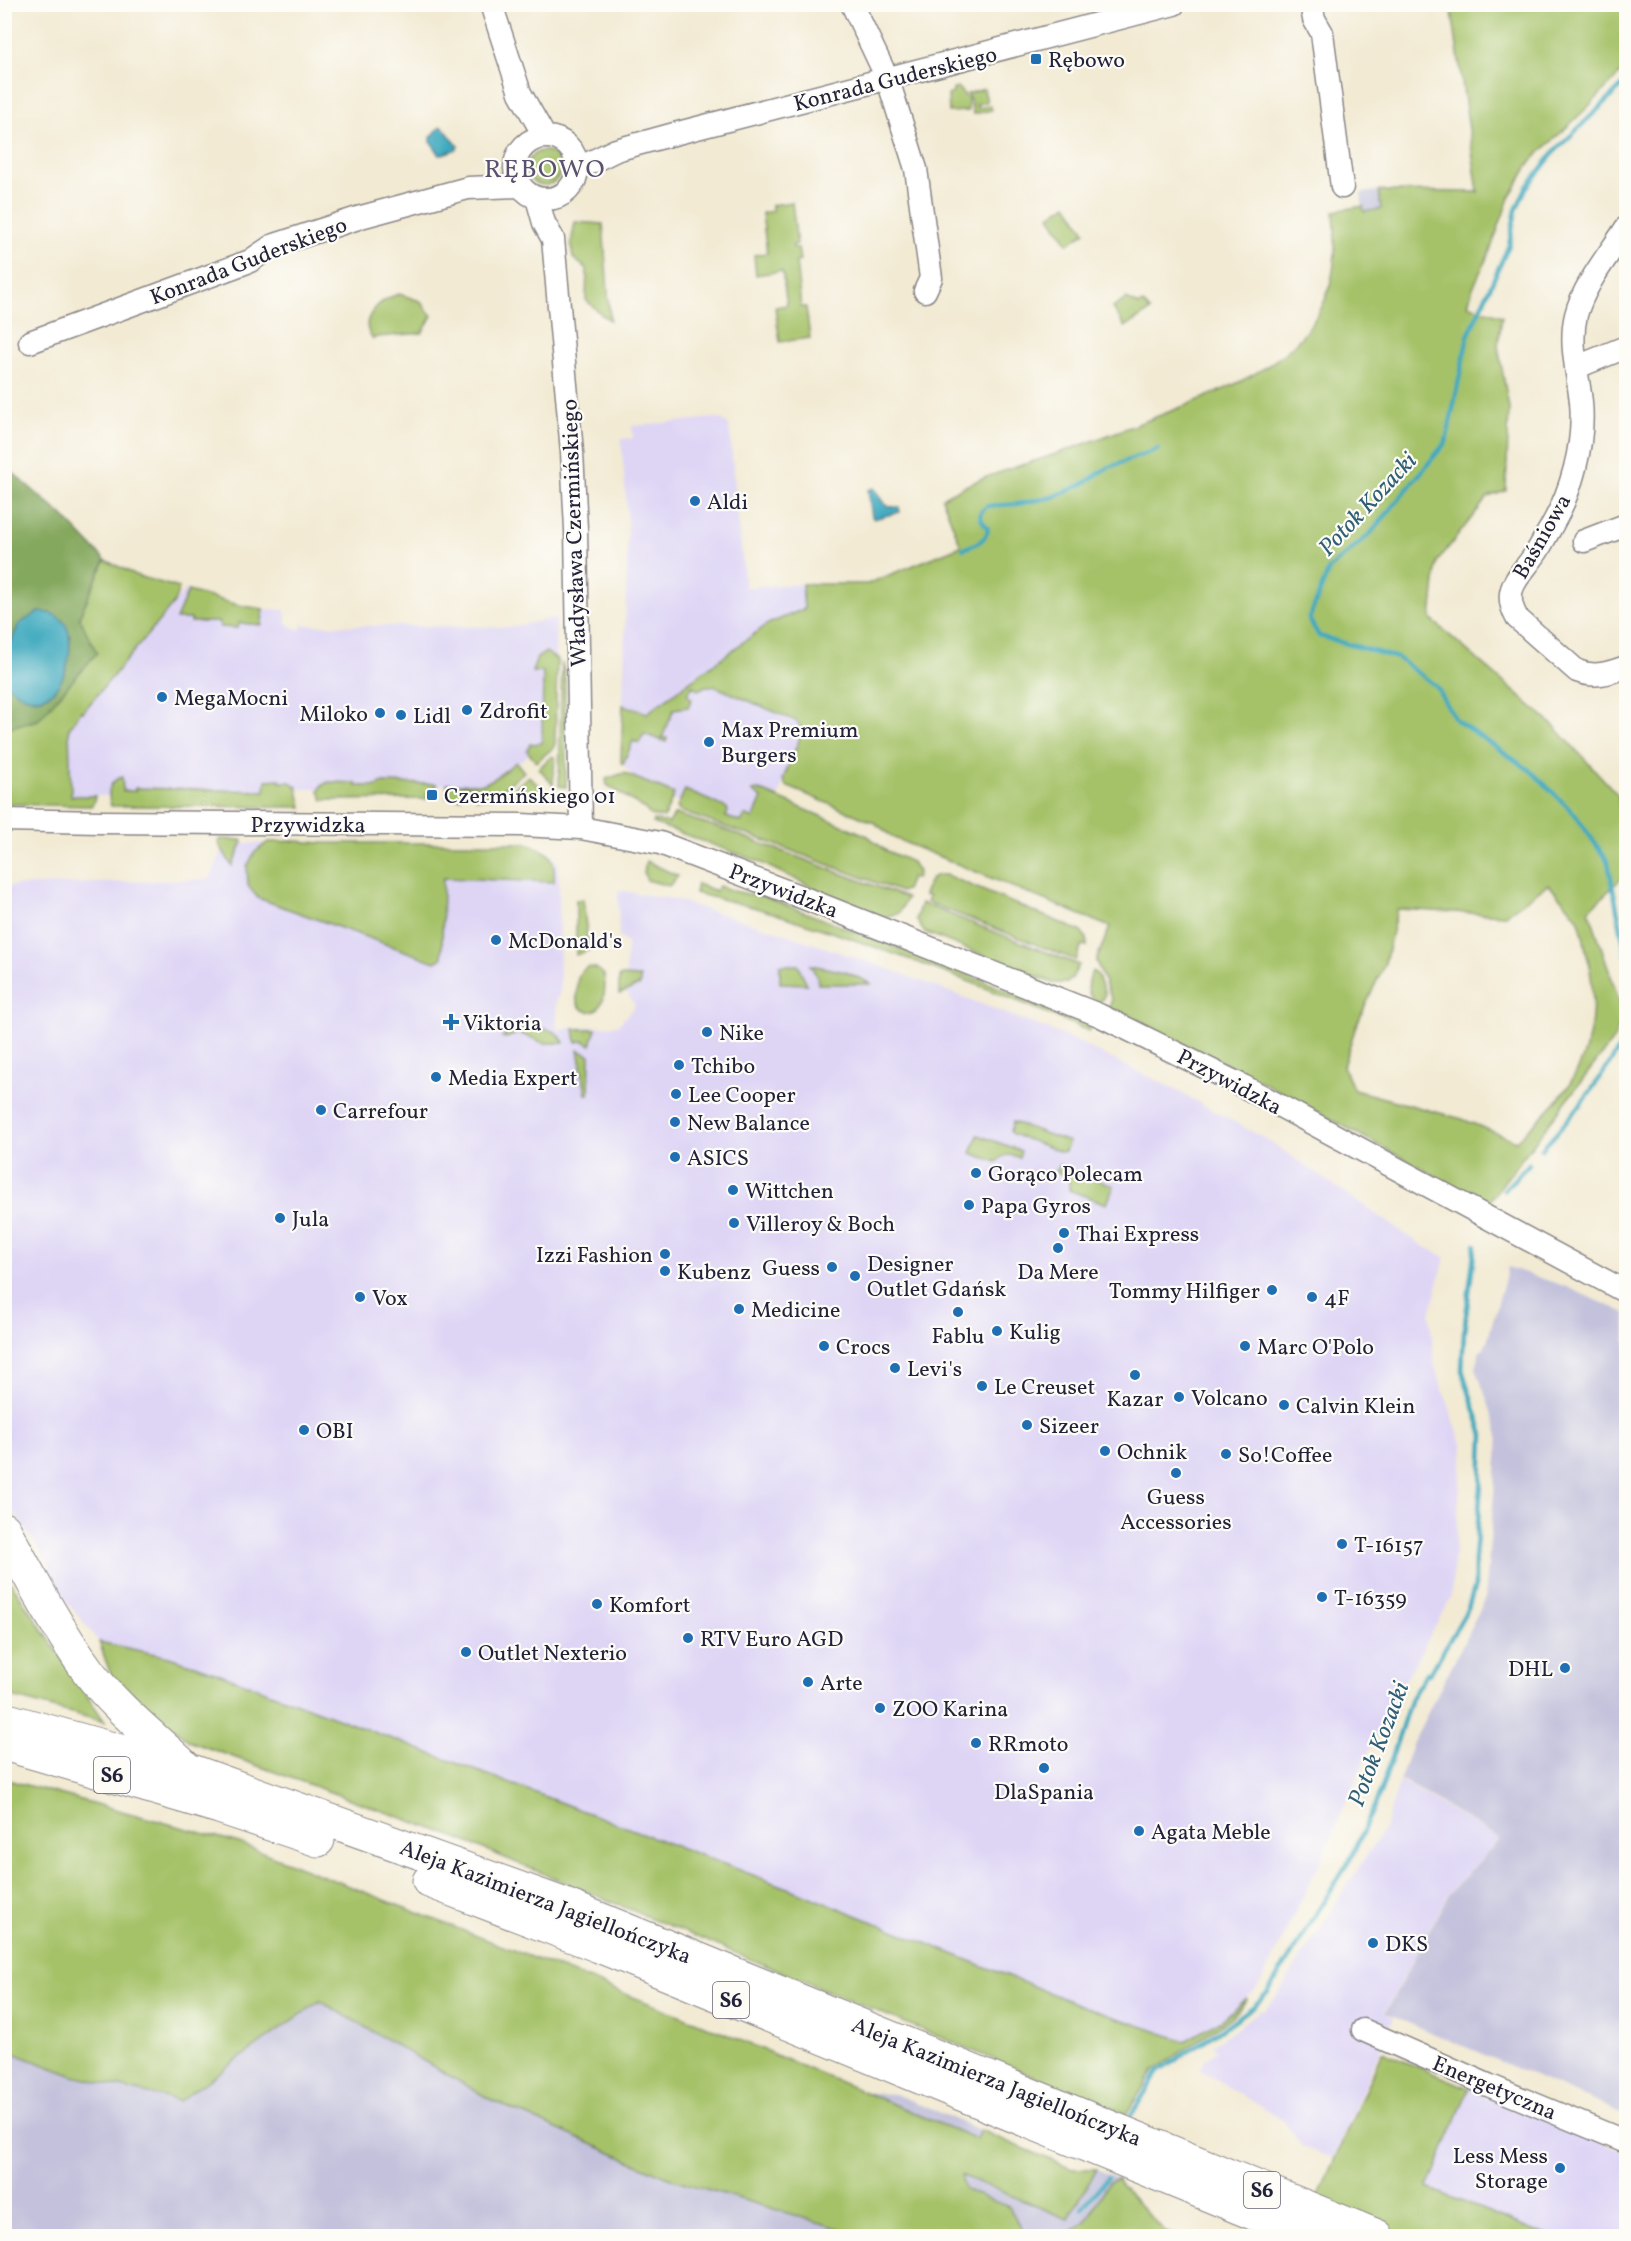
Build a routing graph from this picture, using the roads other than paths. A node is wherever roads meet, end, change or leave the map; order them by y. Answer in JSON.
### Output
{"nodes":[{"id":1,"x":491,"y":4,"type":"edge"},
{"id":2,"x":852,"y":4,"type":"edge"},
{"id":3,"x":1174,"y":4,"type":"edge"},
{"id":4,"x":1311,"y":4,"type":"edge"},
{"id":5,"x":1328,"y":4,"type":"edge"},
{"id":6,"x":1323,"y":33,"type":"junction"},
{"id":7,"x":888,"y":80,"type":"junction"},
{"id":8,"x":529,"y":147,"type":"junction"},
{"id":9,"x":574,"y":159,"type":"junction"},
{"id":10,"x":1342,"y":187,"type":"dead end"},
{"id":11,"x":468,"y":188,"type":"junction"},
{"id":12,"x":528,"y":192,"type":"junction"},
{"id":13,"x":561,"y":195,"type":"junction"},
{"id":14,"x":1626,"y":228,"type":"edge"},
{"id":15,"x":553,"y":239,"type":"junction"},
{"id":16,"x":925,"y":291,"type":"dead end"},
{"id":17,"x":30,"y":342,"type":"dead end"},
{"id":18,"x":1626,"y":347,"type":"edge"},
{"id":19,"x":1576,"y":367,"type":"junction"},
{"id":20,"x":1626,"y":525,"type":"edge"},
{"id":21,"x":1584,"y":541,"type":"dead end"},
{"id":22,"x":1626,"y":667,"type":"edge"},
{"id":23,"x":4,"y":820,"type":"edge"},
{"id":24,"x":580,"y":828,"type":"junction"},
{"id":25,"x":1626,"y":1292,"type":"edge"},
{"id":26,"x":4,"y":1528,"type":"edge"},
{"id":27,"x":4,"y":1719,"type":"edge"},
{"id":28,"x":4,"y":1744,"type":"edge"},
{"id":29,"x":189,"y":1770,"type":"junction"},
{"id":30,"x":1363,"y":2030,"type":"dead end"},
{"id":31,"x":1626,"y":2142,"type":"edge"},
{"id":32,"x":1309,"y":2236,"type":"edge"},
{"id":33,"x":1377,"y":2236,"type":"edge"}],
"edges":[{"from":1,"to":8,"type":"street"},
{"from":2,"to":7,"type":"street"},
{"from":3,"to":7,"type":"street","name":"Konrada Guderskiego"},
{"from":4,"to":6,"type":"street"},
{"from":5,"to":6,"type":"street"},
{"from":6,"to":10,"type":"street"},
{"from":7,"to":9,"type":"street","name":"Konrada Guderskiego"},
{"from":7,"to":16,"type":"street"},
{"from":8,"to":9,"type":"street"},
{"from":8,"to":11,"type":"street","name":"Konrada Guderskiego"},
{"from":8,"to":12,"type":"street"},
{"from":9,"to":13,"type":"street"},
{"from":11,"to":12,"type":"street","name":"Konrada Guderskiego"},
{"from":11,"to":17,"type":"street","name":"Konrada Guderskiego"},
{"from":12,"to":13,"type":"street"},
{"from":12,"to":15,"type":"street","name":"Władysława Czermińskiego"},
{"from":13,"to":15,"type":"street","name":"Władysława Czermińskiego"},
{"from":14,"to":19,"type":"street","name":"Baśniowa"},
{"from":15,"to":24,"type":"street","name":"Władysława Czermińskiego"},
{"from":18,"to":19,"type":"street"},
{"from":19,"to":22,"type":"street","name":"Baśniowa"},
{"from":20,"to":21,"type":"street"},
{"from":23,"to":24,"type":"street","name":"Przywidzka"},
{"from":24,"to":25,"type":"street","name":"Przywidzka"},
{"from":26,"to":29,"type":"highway"},
{"from":27,"to":29,"type":"highway","name":"Aleja Kazimierza Jagiellończyka","number":"S6"},
{"from":28,"to":32,"type":"highway","name":"Aleja Kazimierza Jagiellończyka","number":"S6"},
{"from":29,"to":33,"type":"highway","name":"Aleja Kazimierza Jagiellończyka","number":"S6"},
{"from":30,"to":31,"type":"street","name":"Energetyczna"}]}
